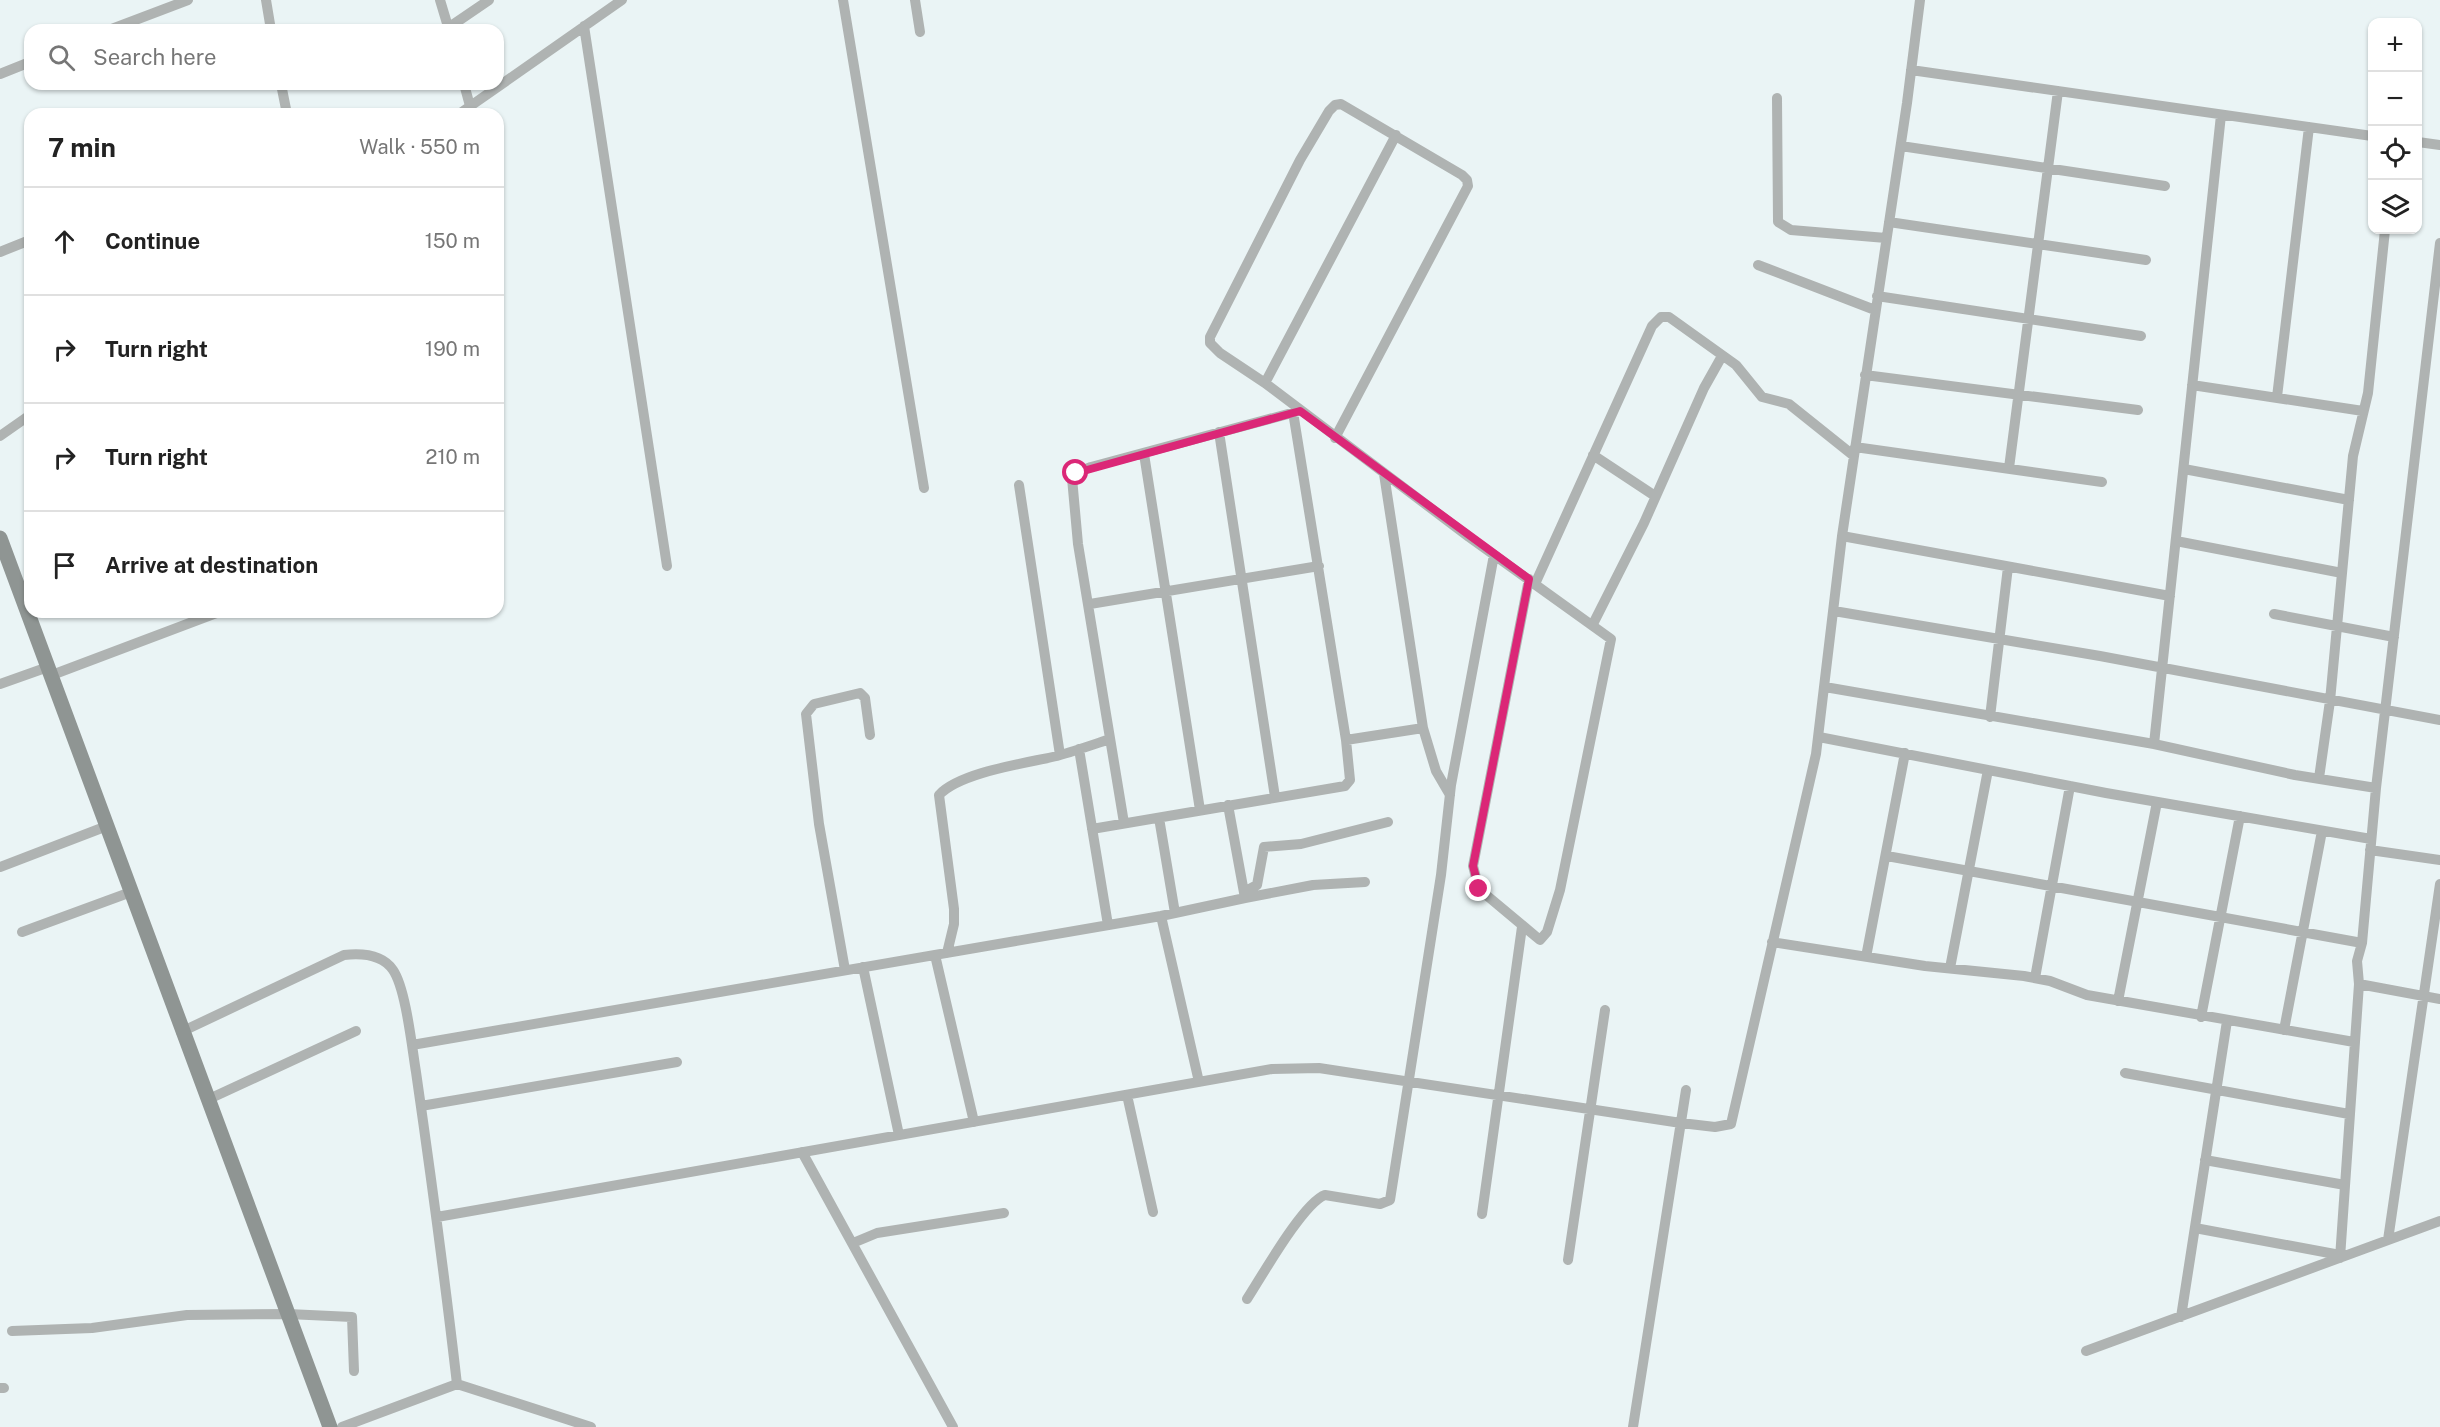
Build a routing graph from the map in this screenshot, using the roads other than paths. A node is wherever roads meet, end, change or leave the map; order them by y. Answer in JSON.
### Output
{"nodes":[{"id":1,"x":188,"y":0,"type":"edge"},
{"id":2,"x":266,"y":0,"type":"edge"},
{"id":3,"x":440,"y":0,"type":"edge"},
{"id":4,"x":489,"y":0,"type":"edge"},
{"id":5,"x":622,"y":0,"type":"edge"},
{"id":6,"x":843,"y":0,"type":"edge"},
{"id":7,"x":915,"y":0,"type":"edge"},
{"id":8,"x":1920,"y":0,"type":"edge"},
{"id":9,"x":125,"y":24,"type":"edge"},
{"id":10,"x":270,"y":24,"type":"edge"},
{"id":11,"x":447,"y":24,"type":"edge"},
{"id":12,"x":455,"y":24,"type":"edge"},
{"id":13,"x":584,"y":26,"type":"junction"},
{"id":14,"x":920,"y":32,"type":"dead end"},
{"id":15,"x":24,"y":64,"type":"edge"},
{"id":16,"x":1911,"y":70,"type":"junction"},
{"id":17,"x":0,"y":74,"type":"edge"},
{"id":18,"x":504,"y":82,"type":"edge"},
{"id":19,"x":282,"y":90,"type":"edge"},
{"id":20,"x":466,"y":90,"type":"edge"},
{"id":21,"x":493,"y":90,"type":"edge"},
{"id":22,"x":2058,"y":91,"type":"junction"},
{"id":23,"x":1777,"y":98,"type":"dead end"},
{"id":24,"x":470,"y":106,"type":"junction"},
{"id":25,"x":286,"y":108,"type":"edge"},
{"id":26,"x":467,"y":108,"type":"edge"},
{"id":27,"x":2221,"y":115,"type":"junction"},
{"id":28,"x":2309,"y":127,"type":"junction"},
{"id":29,"x":1396,"y":135,"type":"junction"},
{"id":30,"x":2368,"y":135,"type":"edge"},
{"id":31,"x":2422,"y":143,"type":"edge"},
{"id":32,"x":2440,"y":145,"type":"edge"},
{"id":33,"x":1901,"y":146,"type":"junction"},
{"id":34,"x":2048,"y":167,"type":"junction"},
{"id":35,"x":2165,"y":186,"type":"dead end"},
{"id":36,"x":1889,"y":222,"type":"junction"},
{"id":37,"x":2385,"y":234,"type":"edge"},
{"id":38,"x":1886,"y":238,"type":"junction"},
{"id":39,"x":24,"y":242,"type":"edge"},
{"id":40,"x":2440,"y":243,"type":"edge"},
{"id":41,"x":2039,"y":244,"type":"junction"},
{"id":42,"x":0,"y":252,"type":"edge"},
{"id":43,"x":2146,"y":260,"type":"dead end"},
{"id":44,"x":1758,"y":265,"type":"dead end"},
{"id":45,"x":1877,"y":296,"type":"junction"},
{"id":46,"x":1875,"y":310,"type":"junction"},
{"id":47,"x":2028,"y":319,"type":"junction"},
{"id":48,"x":2141,"y":336,"type":"dead end"},
{"id":49,"x":1722,"y":356,"type":"junction"},
{"id":50,"x":1864,"y":375,"type":"junction"},
{"id":51,"x":1265,"y":383,"type":"junction"},
{"id":52,"x":2192,"y":385,"type":"junction"},
{"id":53,"x":2018,"y":393,"type":"junction"},
{"id":54,"x":2277,"y":397,"type":"junction"},
{"id":55,"x":2138,"y":410,"type":"dead end"},
{"id":56,"x":2363,"y":411,"type":"junction"},
{"id":57,"x":1296,"y":412,"type":"junction"},
{"id":58,"x":24,"y":419,"type":"edge"},
{"id":59,"x":1219,"y":432,"type":"junction"},
{"id":60,"x":0,"y":436,"type":"edge"},
{"id":61,"x":1335,"y":438,"type":"junction"},
{"id":62,"x":1854,"y":452,"type":"junction"},
{"id":63,"x":1144,"y":454,"type":"junction"},
{"id":64,"x":1593,"y":455,"type":"junction"},
{"id":65,"x":2009,"y":468,"type":"junction"},
{"id":66,"x":2184,"y":469,"type":"junction"},
{"id":67,"x":1384,"y":474,"type":"junction"},
{"id":68,"x":2102,"y":482,"type":"dead end"},
{"id":69,"x":1018,"y":485,"type":"dead end"},
{"id":70,"x":924,"y":488,"type":"dead end"},
{"id":71,"x":1655,"y":496,"type":"junction"},
{"id":72,"x":2349,"y":500,"type":"junction"},
{"id":73,"x":1842,"y":536,"type":"junction"},
{"id":74,"x":0,"y":538,"type":"edge"},
{"id":75,"x":2176,"y":540,"type":"junction"},
{"id":76,"x":1494,"y":555,"type":"junction"},
{"id":77,"x":667,"y":566,"type":"dead end"},
{"id":78,"x":1318,"y":566,"type":"junction"},
{"id":79,"x":2008,"y":567,"type":"junction"},
{"id":80,"x":2342,"y":573,"type":"junction"},
{"id":81,"x":1243,"y":578,"type":"junction"},
{"id":82,"x":1532,"y":582,"type":"junction"},
{"id":83,"x":1166,"y":591,"type":"junction"},
{"id":84,"x":2170,"y":596,"type":"junction"},
{"id":85,"x":24,"y":602,"type":"edge"},
{"id":86,"x":1090,"y":604,"type":"junction"},
{"id":87,"x":1834,"y":610,"type":"junction"},
{"id":88,"x":2274,"y":614,"type":"dead end"},
{"id":89,"x":30,"y":618,"type":"edge"},
{"id":90,"x":202,"y":618,"type":"edge"},
{"id":91,"x":1593,"y":624,"type":"junction"},
{"id":92,"x":2337,"y":627,"type":"junction"},
{"id":93,"x":2394,"y":637,"type":"junction"},
{"id":94,"x":2000,"y":640,"type":"junction"},
{"id":95,"x":2163,"y":670,"type":"junction"},
{"id":96,"x":50,"y":671,"type":"junction"},
{"id":97,"x":0,"y":684,"type":"edge"},
{"id":98,"x":1825,"y":687,"type":"junction"},
{"id":99,"x":2330,"y":701,"type":"junction"},
{"id":100,"x":2386,"y":710,"type":"junction"},
{"id":101,"x":1990,"y":717,"type":"junction"},
{"id":102,"x":2440,"y":720,"type":"edge"},
{"id":103,"x":1423,"y":728,"type":"junction"},
{"id":104,"x":870,"y":735,"type":"dead end"},
{"id":105,"x":1819,"y":737,"type":"junction"},
{"id":106,"x":1110,"y":739,"type":"junction"},
{"id":107,"x":1347,"y":740,"type":"junction"},
{"id":108,"x":2154,"y":744,"type":"junction"},
{"id":109,"x":1079,"y":749,"type":"junction"},
{"id":110,"x":1905,"y":753,"type":"junction"},
{"id":111,"x":1060,"y":755,"type":"junction"},
{"id":112,"x":1988,"y":770,"type":"junction"},
{"id":113,"x":2319,"y":778,"type":"junction"},
{"id":114,"x":2070,"y":786,"type":"junction"},
{"id":115,"x":2376,"y":788,"type":"junction"},
{"id":116,"x":1450,"y":795,"type":"junction"},
{"id":117,"x":1275,"y":797,"type":"junction"},
{"id":118,"x":2157,"y":802,"type":"junction"},
{"id":119,"x":1228,"y":805,"type":"junction"},
{"id":120,"x":1200,"y":810,"type":"junction"},
{"id":121,"x":2240,"y":816,"type":"junction"},
{"id":122,"x":1159,"y":818,"type":"junction"},
{"id":123,"x":1388,"y":822,"type":"dead end"},
{"id":124,"x":1124,"y":823,"type":"junction"},
{"id":125,"x":107,"y":826,"type":"junction"},
{"id":126,"x":1092,"y":829,"type":"junction"},
{"id":127,"x":2322,"y":831,"type":"junction"},
{"id":128,"x":2370,"y":844,"type":"junction"},
{"id":129,"x":1887,"y":856,"type":"junction"},
{"id":130,"x":2440,"y":860,"type":"edge"},
{"id":131,"x":0,"y":867,"type":"edge"},
{"id":132,"x":1971,"y":871,"type":"junction"},
{"id":133,"x":1365,"y":882,"type":"dead end"},
{"id":134,"x":2440,"y":884,"type":"edge"},
{"id":135,"x":2053,"y":886,"type":"junction"},
{"id":136,"x":132,"y":892,"type":"junction"},
{"id":137,"x":1245,"y":895,"type":"junction"},
{"id":138,"x":2136,"y":901,"type":"junction"},
{"id":139,"x":1176,"y":913,"type":"junction"},
{"id":140,"x":1161,"y":915,"type":"junction"},
{"id":141,"x":2220,"y":917,"type":"junction"},
{"id":142,"x":1108,"y":925,"type":"junction"},
{"id":143,"x":1522,"y":927,"type":"junction"},
{"id":144,"x":22,"y":932,"type":"dead end"},
{"id":145,"x":2303,"y":932,"type":"junction"},
{"id":146,"x":1772,"y":942,"type":"junction"},
{"id":147,"x":2362,"y":943,"type":"junction"},
{"id":148,"x":941,"y":954,"type":"junction"},
{"id":149,"x":1866,"y":957,"type":"junction"},
{"id":150,"x":863,"y":967,"type":"junction"},
{"id":151,"x":1950,"y":968,"type":"junction"},
{"id":152,"x":845,"y":970,"type":"junction"},
{"id":153,"x":2035,"y":978,"type":"junction"},
{"id":154,"x":2359,"y":984,"type":"junction"},
{"id":155,"x":2424,"y":996,"type":"junction"},
{"id":156,"x":2440,"y":999,"type":"edge"},
{"id":157,"x":2118,"y":1000,"type":"junction"},
{"id":158,"x":1605,"y":1011,"type":"dead end"},
{"id":159,"x":2201,"y":1017,"type":"junction"},
{"id":160,"x":2227,"y":1021,"type":"junction"},
{"id":161,"x":2284,"y":1030,"type":"junction"},
{"id":162,"x":356,"y":1031,"type":"dead end"},
{"id":163,"x":181,"y":1032,"type":"junction"},
{"id":164,"x":2354,"y":1042,"type":"junction"},
{"id":165,"x":412,"y":1045,"type":"junction"},
{"id":166,"x":677,"y":1062,"type":"dead end"},
{"id":167,"x":2125,"y":1073,"type":"dead end"},
{"id":168,"x":1407,"y":1081,"type":"junction"},
{"id":169,"x":1199,"y":1082,"type":"junction"},
{"id":170,"x":1686,"y":1089,"type":"dead end"},
{"id":171,"x":2216,"y":1089,"type":"junction"},
{"id":172,"x":1127,"y":1095,"type":"junction"},
{"id":173,"x":1497,"y":1095,"type":"junction"},
{"id":174,"x":208,"y":1099,"type":"junction"},
{"id":175,"x":421,"y":1106,"type":"junction"},
{"id":176,"x":1589,"y":1109,"type":"junction"},
{"id":177,"x":2349,"y":1114,"type":"junction"},
{"id":178,"x":974,"y":1122,"type":"junction"},
{"id":179,"x":1681,"y":1123,"type":"junction"},
{"id":180,"x":899,"y":1135,"type":"junction"},
{"id":181,"x":802,"y":1152,"type":"junction"},
{"id":182,"x":2205,"y":1160,"type":"junction"},
{"id":183,"x":2345,"y":1185,"type":"junction"},
{"id":184,"x":1153,"y":1212,"type":"dead end"},
{"id":185,"x":1004,"y":1213,"type":"dead end"},
{"id":186,"x":1482,"y":1214,"type":"dead end"},
{"id":187,"x":438,"y":1217,"type":"junction"},
{"id":188,"x":2440,"y":1221,"type":"edge"},
{"id":189,"x":2195,"y":1228,"type":"junction"},
{"id":190,"x":2388,"y":1240,"type":"junction"},
{"id":191,"x":853,"y":1243,"type":"junction"},
{"id":192,"x":2340,"y":1256,"type":"junction"},
{"id":193,"x":1568,"y":1260,"type":"dead end"},
{"id":194,"x":1247,"y":1299,"type":"dead end"},
{"id":195,"x":288,"y":1314,"type":"junction"},
{"id":196,"x":2181,"y":1317,"type":"junction"},
{"id":197,"x":12,"y":1331,"type":"dead end"},
{"id":198,"x":2086,"y":1351,"type":"dead end"},
{"id":199,"x":354,"y":1371,"type":"dead end"},
{"id":200,"x":457,"y":1384,"type":"junction"},
{"id":201,"x":585,"y":1426,"type":"edge"},
{"id":202,"x":330,"y":1427,"type":"edge"},
{"id":203,"x":342,"y":1427,"type":"edge"},
{"id":204,"x":953,"y":1427,"type":"edge"},
{"id":205,"x":1633,"y":1427,"type":"edge"}],
"edges":[{"from":1,"to":9,"type":"street"},
{"from":2,"to":10,"type":"street"},
{"from":3,"to":11,"type":"street"},
{"from":4,"to":12,"type":"street"},
{"from":5,"to":13,"type":"street"},
{"from":6,"to":70,"type":"street"},
{"from":7,"to":14,"type":"street"},
{"from":8,"to":16,"type":"street"},
{"from":13,"to":18,"type":"street"},
{"from":13,"to":77,"type":"street"},
{"from":15,"to":17,"type":"street"},
{"from":16,"to":22,"type":"street"},
{"from":16,"to":33,"type":"street"},
{"from":19,"to":25,"type":"street"},
{"from":20,"to":24,"type":"street"},
{"from":21,"to":24,"type":"street"},
{"from":22,"to":27,"type":"street"},
{"from":22,"to":34,"type":"street"},
{"from":23,"to":38,"type":"street"},
{"from":24,"to":26,"type":"street"},
{"from":27,"to":28,"type":"street"},
{"from":27,"to":52,"type":"street"},
{"from":28,"to":30,"type":"street"},
{"from":28,"to":54,"type":"street"},
{"from":29,"to":51,"type":"street"},
{"from":29,"to":51,"type":"street"},
{"from":29,"to":61,"type":"street"},
{"from":31,"to":32,"type":"street"},
{"from":33,"to":34,"type":"street"},
{"from":33,"to":36,"type":"street"},
{"from":34,"to":35,"type":"street"},
{"from":34,"to":41,"type":"street"},
{"from":36,"to":38,"type":"street"},
{"from":36,"to":41,"type":"street"},
{"from":37,"to":56,"type":"street"},
{"from":38,"to":45,"type":"street"},
{"from":39,"to":42,"type":"street"},
{"from":40,"to":93,"type":"street"},
{"from":41,"to":43,"type":"street"},
{"from":41,"to":47,"type":"street"},
{"from":44,"to":46,"type":"street"},
{"from":45,"to":46,"type":"street"},
{"from":45,"to":47,"type":"street"},
{"from":46,"to":50,"type":"street"},
{"from":47,"to":48,"type":"street"},
{"from":47,"to":53,"type":"street"},
{"from":49,"to":62,"type":"street"},
{"from":49,"to":64,"type":"street"},
{"from":49,"to":71,"type":"street"},
{"from":50,"to":53,"type":"street"},
{"from":50,"to":62,"type":"street"},
{"from":51,"to":57,"type":"street"},
{"from":52,"to":54,"type":"street"},
{"from":52,"to":66,"type":"street"},
{"from":53,"to":55,"type":"street"},
{"from":53,"to":65,"type":"street"},
{"from":54,"to":56,"type":"street"},
{"from":56,"to":72,"type":"street"},
{"from":57,"to":59,"type":"street"},
{"from":57,"to":61,"type":"street"},
{"from":57,"to":78,"type":"street"},
{"from":58,"to":60,"type":"street"},
{"from":59,"to":63,"type":"street"},
{"from":59,"to":81,"type":"street"},
{"from":61,"to":67,"type":"street"},
{"from":62,"to":65,"type":"street"},
{"from":62,"to":73,"type":"street"},
{"from":63,"to":83,"type":"street"},
{"from":63,"to":86,"type":"street"},
{"from":64,"to":71,"type":"street"},
{"from":64,"to":82,"type":"street"},
{"from":65,"to":68,"type":"street"},
{"from":66,"to":72,"type":"street"},
{"from":66,"to":75,"type":"street"},
{"from":67,"to":76,"type":"street"},
{"from":67,"to":103,"type":"street"},
{"from":69,"to":111,"type":"street"},
{"from":71,"to":91,"type":"street"},
{"from":72,"to":80,"type":"street"},
{"from":73,"to":79,"type":"street"},
{"from":73,"to":87,"type":"street"},
{"from":74,"to":85,"type":"street"},
{"from":75,"to":80,"type":"street"},
{"from":75,"to":84,"type":"street"},
{"from":76,"to":82,"type":"street"},
{"from":76,"to":116,"type":"street"},
{"from":78,"to":81,"type":"street"},
{"from":78,"to":107,"type":"street"},
{"from":79,"to":84,"type":"street"},
{"from":79,"to":94,"type":"street"},
{"from":80,"to":92,"type":"street"},
{"from":81,"to":83,"type":"street"},
{"from":81,"to":117,"type":"street"},
{"from":82,"to":91,"type":"street"},
{"from":82,"to":143,"type":"street"},
{"from":83,"to":86,"type":"street"},
{"from":83,"to":120,"type":"street"},
{"from":84,"to":95,"type":"street"},
{"from":86,"to":106,"type":"street"},
{"from":87,"to":94,"type":"street"},
{"from":87,"to":98,"type":"street"},
{"from":88,"to":92,"type":"street"},
{"from":89,"to":96,"type":"street"},
{"from":90,"to":96,"type":"street"},
{"from":91,"to":143,"type":"street"},
{"from":92,"to":93,"type":"street"},
{"from":92,"to":99,"type":"street"},
{"from":93,"to":100,"type":"street"},
{"from":94,"to":95,"type":"street"},
{"from":94,"to":101,"type":"street"},
{"from":95,"to":99,"type":"street"},
{"from":95,"to":108,"type":"street"},
{"from":96,"to":97,"type":"street"},
{"from":96,"to":125,"type":"street"},
{"from":98,"to":101,"type":"street"},
{"from":98,"to":105,"type":"street"},
{"from":99,"to":100,"type":"street"},
{"from":99,"to":113,"type":"street"},
{"from":100,"to":102,"type":"street"},
{"from":100,"to":115,"type":"street"},
{"from":101,"to":108,"type":"street"},
{"from":103,"to":107,"type":"street"},
{"from":103,"to":116,"type":"street"},
{"from":104,"to":152,"type":"street"},
{"from":105,"to":110,"type":"street"},
{"from":105,"to":146,"type":"street"},
{"from":106,"to":109,"type":"street"},
{"from":106,"to":124,"type":"street"},
{"from":107,"to":117,"type":"street"},
{"from":108,"to":113,"type":"street"},
{"from":109,"to":111,"type":"street"},
{"from":109,"to":126,"type":"street"},
{"from":110,"to":112,"type":"street"},
{"from":110,"to":129,"type":"street"},
{"from":111,"to":148,"type":"street"},
{"from":112,"to":114,"type":"street"},
{"from":112,"to":132,"type":"street"},
{"from":113,"to":115,"type":"street"},
{"from":114,"to":118,"type":"street"},
{"from":114,"to":135,"type":"street"},
{"from":115,"to":128,"type":"street"},
{"from":116,"to":168,"type":"street"},
{"from":117,"to":119,"type":"street"},
{"from":118,"to":121,"type":"street"},
{"from":118,"to":138,"type":"street"},
{"from":119,"to":120,"type":"street"},
{"from":119,"to":137,"type":"street"},
{"from":120,"to":122,"type":"street"},
{"from":121,"to":127,"type":"street"},
{"from":121,"to":141,"type":"street"},
{"from":122,"to":124,"type":"street"},
{"from":122,"to":139,"type":"street"},
{"from":123,"to":137,"type":"street"},
{"from":124,"to":126,"type":"street"},
{"from":125,"to":131,"type":"street"},
{"from":125,"to":136,"type":"street"},
{"from":126,"to":142,"type":"street"},
{"from":127,"to":128,"type":"street"},
{"from":127,"to":145,"type":"street"},
{"from":128,"to":130,"type":"street"},
{"from":128,"to":147,"type":"street"},
{"from":129,"to":132,"type":"street"},
{"from":129,"to":149,"type":"street"},
{"from":132,"to":135,"type":"street"},
{"from":132,"to":151,"type":"street"},
{"from":133,"to":137,"type":"street"},
{"from":134,"to":155,"type":"street"},
{"from":135,"to":138,"type":"street"},
{"from":135,"to":153,"type":"street"},
{"from":136,"to":144,"type":"street"},
{"from":136,"to":163,"type":"street"},
{"from":137,"to":139,"type":"street"},
{"from":138,"to":141,"type":"street"},
{"from":138,"to":157,"type":"street"},
{"from":139,"to":140,"type":"street"},
{"from":140,"to":142,"type":"street"},
{"from":140,"to":169,"type":"street"},
{"from":141,"to":145,"type":"street"},
{"from":141,"to":159,"type":"street"},
{"from":142,"to":148,"type":"street"},
{"from":143,"to":173,"type":"street"},
{"from":145,"to":147,"type":"street"},
{"from":145,"to":161,"type":"street"},
{"from":146,"to":149,"type":"street"},
{"from":146,"to":179,"type":"street"},
{"from":147,"to":154,"type":"street"},
{"from":148,"to":150,"type":"street"},
{"from":148,"to":178,"type":"street"},
{"from":149,"to":151,"type":"street"},
{"from":150,"to":152,"type":"street"},
{"from":150,"to":180,"type":"street"},
{"from":151,"to":153,"type":"street"},
{"from":152,"to":165,"type":"street"},
{"from":153,"to":157,"type":"street"},
{"from":154,"to":155,"type":"street"},
{"from":154,"to":164,"type":"street"},
{"from":155,"to":156,"type":"street"},
{"from":155,"to":190,"type":"street"},
{"from":157,"to":159,"type":"street"},
{"from":158,"to":176,"type":"street"},
{"from":159,"to":160,"type":"street"},
{"from":160,"to":161,"type":"street"},
{"from":160,"to":171,"type":"street"},
{"from":161,"to":164,"type":"street"},
{"from":162,"to":174,"type":"street"},
{"from":163,"to":165,"type":"street"},
{"from":163,"to":174,"type":"street"},
{"from":164,"to":177,"type":"street"},
{"from":165,"to":175,"type":"street"},
{"from":166,"to":175,"type":"street"},
{"from":167,"to":171,"type":"street"},
{"from":168,"to":169,"type":"street"},
{"from":168,"to":173,"type":"street"},
{"from":168,"to":194,"type":"street"},
{"from":169,"to":172,"type":"street"},
{"from":170,"to":179,"type":"street"},
{"from":171,"to":177,"type":"street"},
{"from":171,"to":182,"type":"street"},
{"from":172,"to":178,"type":"street"},
{"from":172,"to":184,"type":"street"},
{"from":173,"to":176,"type":"street"},
{"from":173,"to":186,"type":"street"},
{"from":174,"to":195,"type":"street"},
{"from":175,"to":187,"type":"street"},
{"from":176,"to":179,"type":"street"},
{"from":176,"to":193,"type":"street"},
{"from":177,"to":183,"type":"street"},
{"from":178,"to":180,"type":"street"},
{"from":179,"to":205,"type":"street"},
{"from":180,"to":181,"type":"street"},
{"from":181,"to":187,"type":"street"},
{"from":181,"to":191,"type":"street"},
{"from":182,"to":183,"type":"street"},
{"from":182,"to":189,"type":"street"},
{"from":183,"to":192,"type":"street"},
{"from":185,"to":191,"type":"street"},
{"from":187,"to":200,"type":"street"},
{"from":188,"to":190,"type":"street"},
{"from":189,"to":192,"type":"street"},
{"from":189,"to":196,"type":"street"},
{"from":190,"to":192,"type":"street"},
{"from":191,"to":204,"type":"street"},
{"from":192,"to":196,"type":"street"},
{"from":195,"to":197,"type":"street"},
{"from":195,"to":199,"type":"street"},
{"from":195,"to":202,"type":"street"},
{"from":196,"to":198,"type":"street"},
{"from":200,"to":201,"type":"street"},
{"from":200,"to":203,"type":"street"}]}
